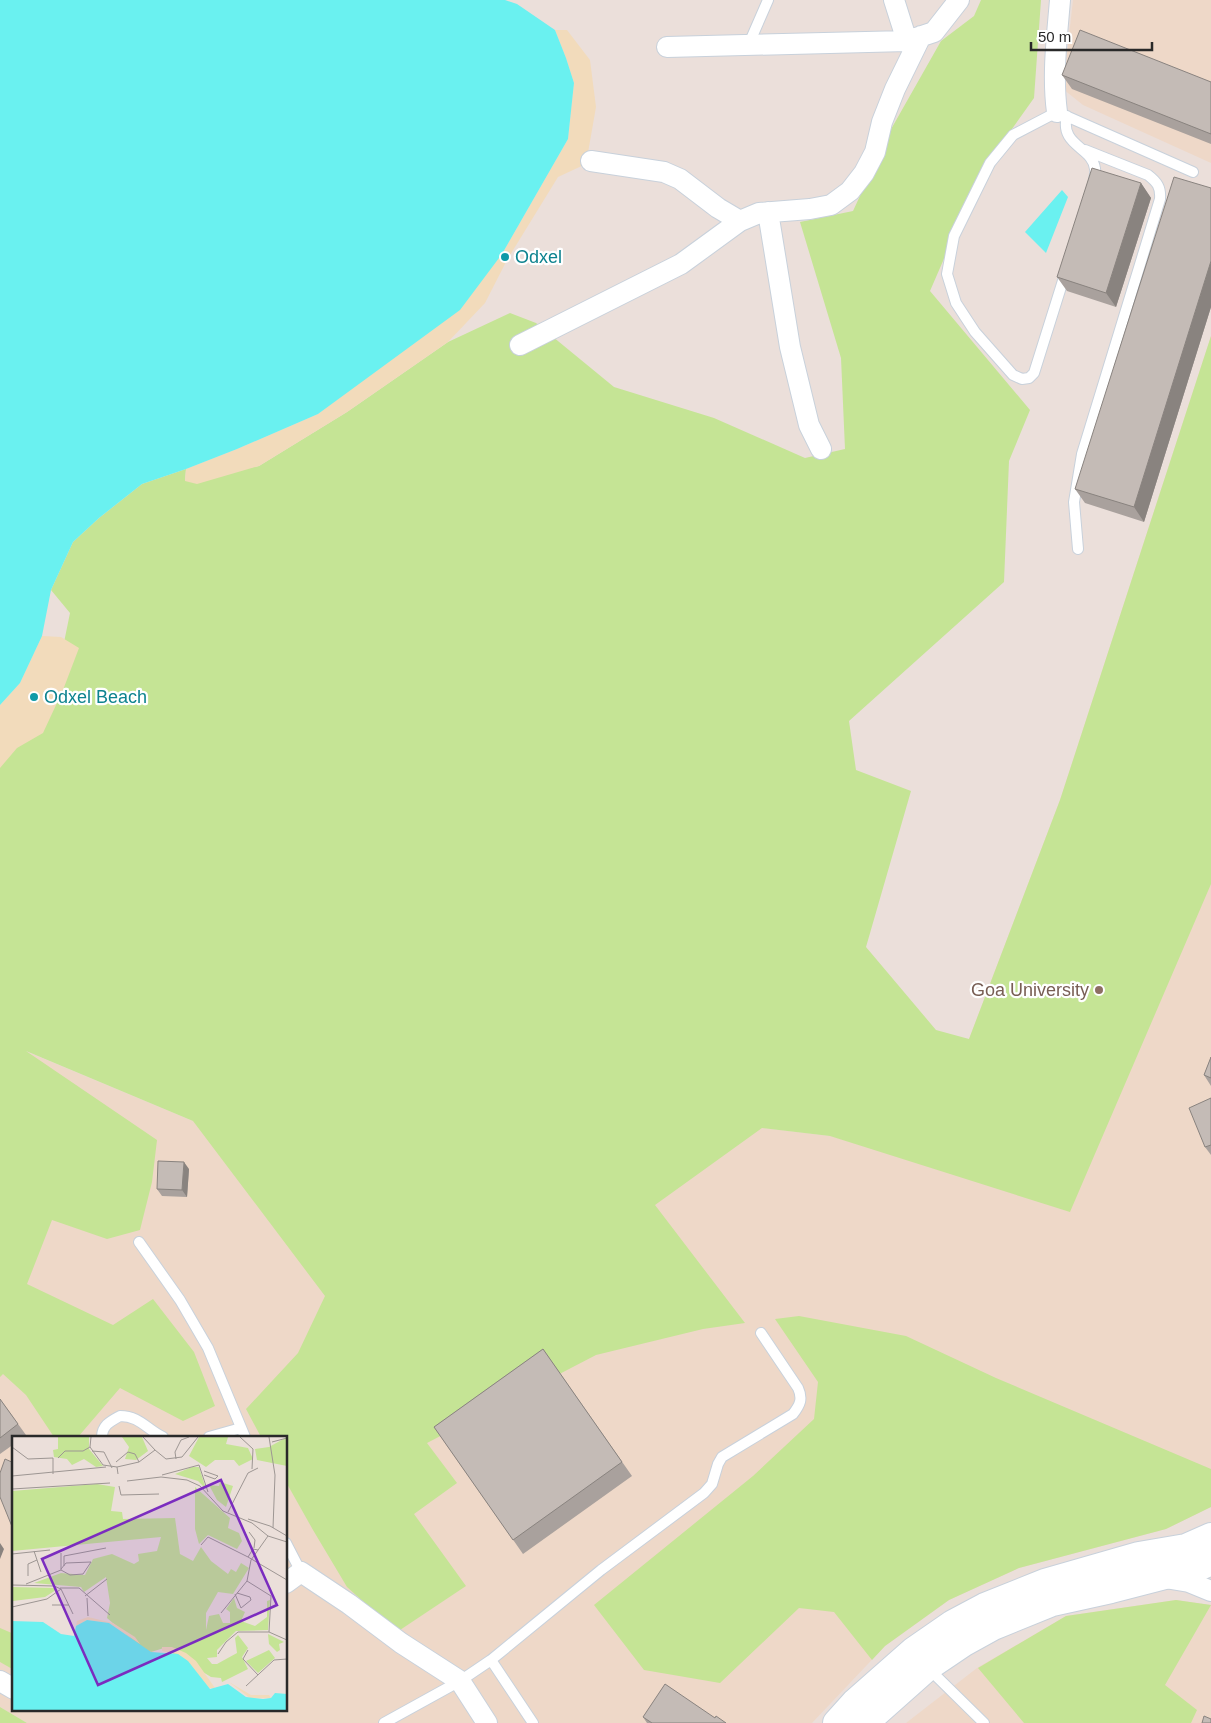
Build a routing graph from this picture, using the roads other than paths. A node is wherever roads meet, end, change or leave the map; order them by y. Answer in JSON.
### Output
{"nodes":[{"id":1,"x":768,"y":0,"type":"edge"},
{"id":2,"x":894,"y":0,"type":"edge"},
{"id":3,"x":959,"y":0,"type":"edge"},
{"id":4,"x":1060,"y":0,"type":"edge"},
{"id":5,"x":914,"y":39,"type":"junction"},
{"id":6,"x":748,"y":46,"type":"junction"},
{"id":7,"x":667,"y":47,"type":"dead end"},
{"id":8,"x":1062,"y":114,"type":"junction"},
{"id":9,"x":1079,"y":148,"type":"junction"},
{"id":10,"x":591,"y":161,"type":"dead end"},
{"id":11,"x":1193,"y":172,"type":"dead end"},
{"id":12,"x":1091,"y":188,"type":"edge"},
{"id":13,"x":768,"y":212,"type":"junction"},
{"id":14,"x":740,"y":221,"type":"junction"},
{"id":15,"x":1068,"y":262,"type":"edge"},
{"id":16,"x":520,"y":345,"type":"dead end"},
{"id":17,"x":822,"y":449,"type":"dead end"},
{"id":18,"x":1078,"y":549,"type":"dead end"},
{"id":19,"x":139,"y":1242,"type":"dead end"},
{"id":20,"x":761,"y":1333,"type":"dead end"},
{"id":21,"x":243,"y":1432,"type":"edge"},
{"id":22,"x":102,"y":1436,"type":"edge"},
{"id":23,"x":161,"y":1436,"type":"edge"},
{"id":24,"x":216,"y":1436,"type":"edge"},
{"id":25,"x":1211,"y":1538,"type":"edge"},
{"id":26,"x":288,"y":1552,"type":"edge"},
{"id":27,"x":1211,"y":1561,"type":"edge"},
{"id":28,"x":294,"y":1577,"type":"edge"},
{"id":29,"x":1158,"y":1577,"type":"junction"},
{"id":30,"x":1211,"y":1591,"type":"edge"},
{"id":31,"x":491,"y":1660,"type":"junction"},
{"id":32,"x":927,"y":1667,"type":"junction"},
{"id":33,"x":460,"y":1680,"type":"junction"},
{"id":34,"x":0,"y":1681,"type":"edge"},
{"id":35,"x":12,"y":1688,"type":"edge"},
{"id":36,"x":384,"y":1723,"type":"edge"},
{"id":37,"x":487,"y":1723,"type":"edge"},
{"id":38,"x":533,"y":1723,"type":"edge"},
{"id":39,"x":837,"y":1723,"type":"edge"},
{"id":40,"x":864,"y":1723,"type":"edge"},
{"id":41,"x":984,"y":1723,"type":"edge"}],
"edges":[{"from":1,"to":6,"type":"lane"},
{"from":2,"to":5,"type":"street"},
{"from":3,"to":5,"type":"street"},
{"from":4,"to":8,"type":"street"},
{"from":5,"to":6,"type":"street"},
{"from":5,"to":13,"type":"street"},
{"from":6,"to":7,"type":"street"},
{"from":8,"to":9,"type":"lane"},
{"from":8,"to":11,"type":"lane"},
{"from":8,"to":15,"type":"lane"},
{"from":9,"to":12,"type":"lane"},
{"from":9,"to":18,"type":"lane"},
{"from":10,"to":14,"type":"street"},
{"from":13,"to":14,"type":"street"},
{"from":13,"to":17,"type":"street"},
{"from":14,"to":16,"type":"street"},
{"from":19,"to":21,"type":"lane"},
{"from":20,"to":31,"type":"lane"},
{"from":21,"to":24,"type":"lane"},
{"from":22,"to":23,"type":"lane"},
{"from":25,"to":39,"type":"main road"},
{"from":26,"to":28,"type":"lane"},
{"from":27,"to":29,"type":"main road"},
{"from":28,"to":33,"type":"street"},
{"from":29,"to":30,"type":"street"},
{"from":29,"to":32,"type":"main road"},
{"from":31,"to":33,"type":"lane"},
{"from":31,"to":38,"type":"lane"},
{"from":32,"to":40,"type":"main road"},
{"from":32,"to":41,"type":"lane"},
{"from":33,"to":36,"type":"lane"},
{"from":33,"to":37,"type":"street"},
{"from":34,"to":35,"type":"street"}]}
